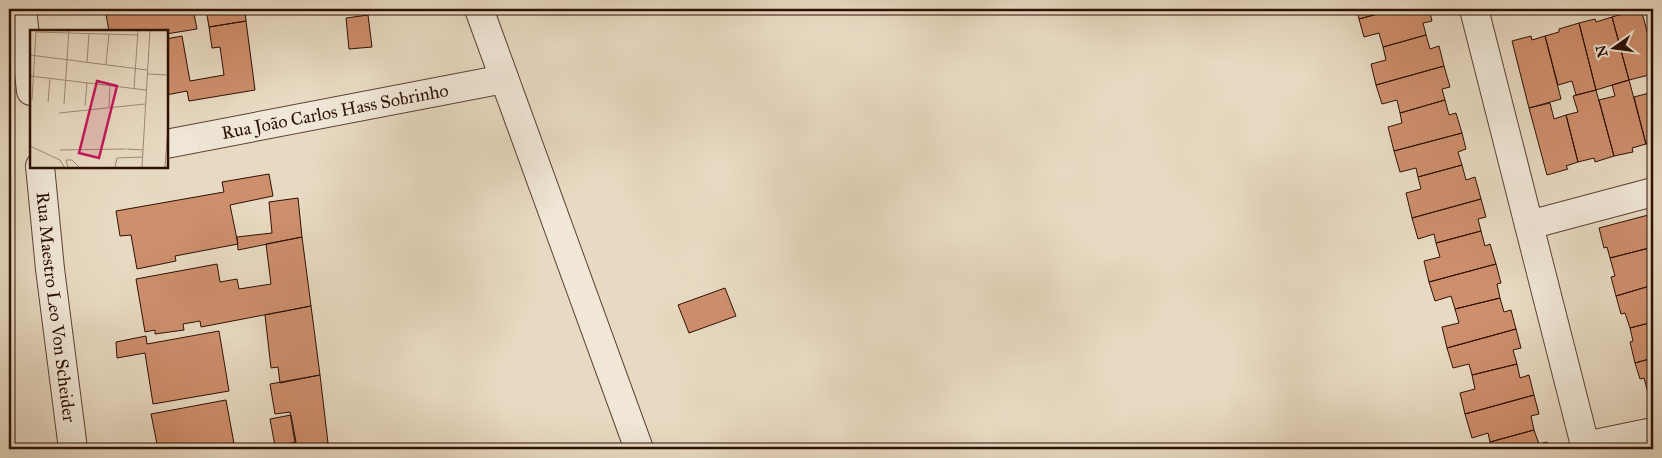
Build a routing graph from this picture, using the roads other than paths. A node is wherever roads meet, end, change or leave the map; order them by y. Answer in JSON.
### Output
{"nodes":[{"id":1,"x":22,"y":9,"type":"edge"},
{"id":2,"x":479,"y":9,"type":"edge"},
{"id":3,"x":1476,"y":9,"type":"edge"},
{"id":4,"x":504,"y":79,"type":"junction"},
{"id":5,"x":30,"y":83,"type":"edge"},
{"id":6,"x":168,"y":144,"type":"edge"},
{"id":7,"x":44,"y":168,"type":"edge"},
{"id":8,"x":1653,"y":192,"type":"edge"},
{"id":9,"x":1529,"y":225,"type":"junction"},
{"id":10,"x":1653,"y":432,"type":"edge"},
{"id":11,"x":1586,"y":448,"type":"edge"},
{"id":12,"x":73,"y":449,"type":"edge"},
{"id":13,"x":639,"y":449,"type":"edge"}],
"edges":[{"from":1,"to":5,"type":"street"},
{"from":2,"to":4,"type":"street"},
{"from":3,"to":9,"type":"street"},
{"from":4,"to":6,"type":"street","name":"Rua João Carlos Hass Sobrinho"},
{"from":4,"to":13,"type":"street"},
{"from":7,"to":12,"type":"street","name":"Rua Maestro Leo Von Scheider"},
{"from":8,"to":9,"type":"street"},
{"from":9,"to":11,"type":"street"},
{"from":10,"to":11,"type":"street"}]}
